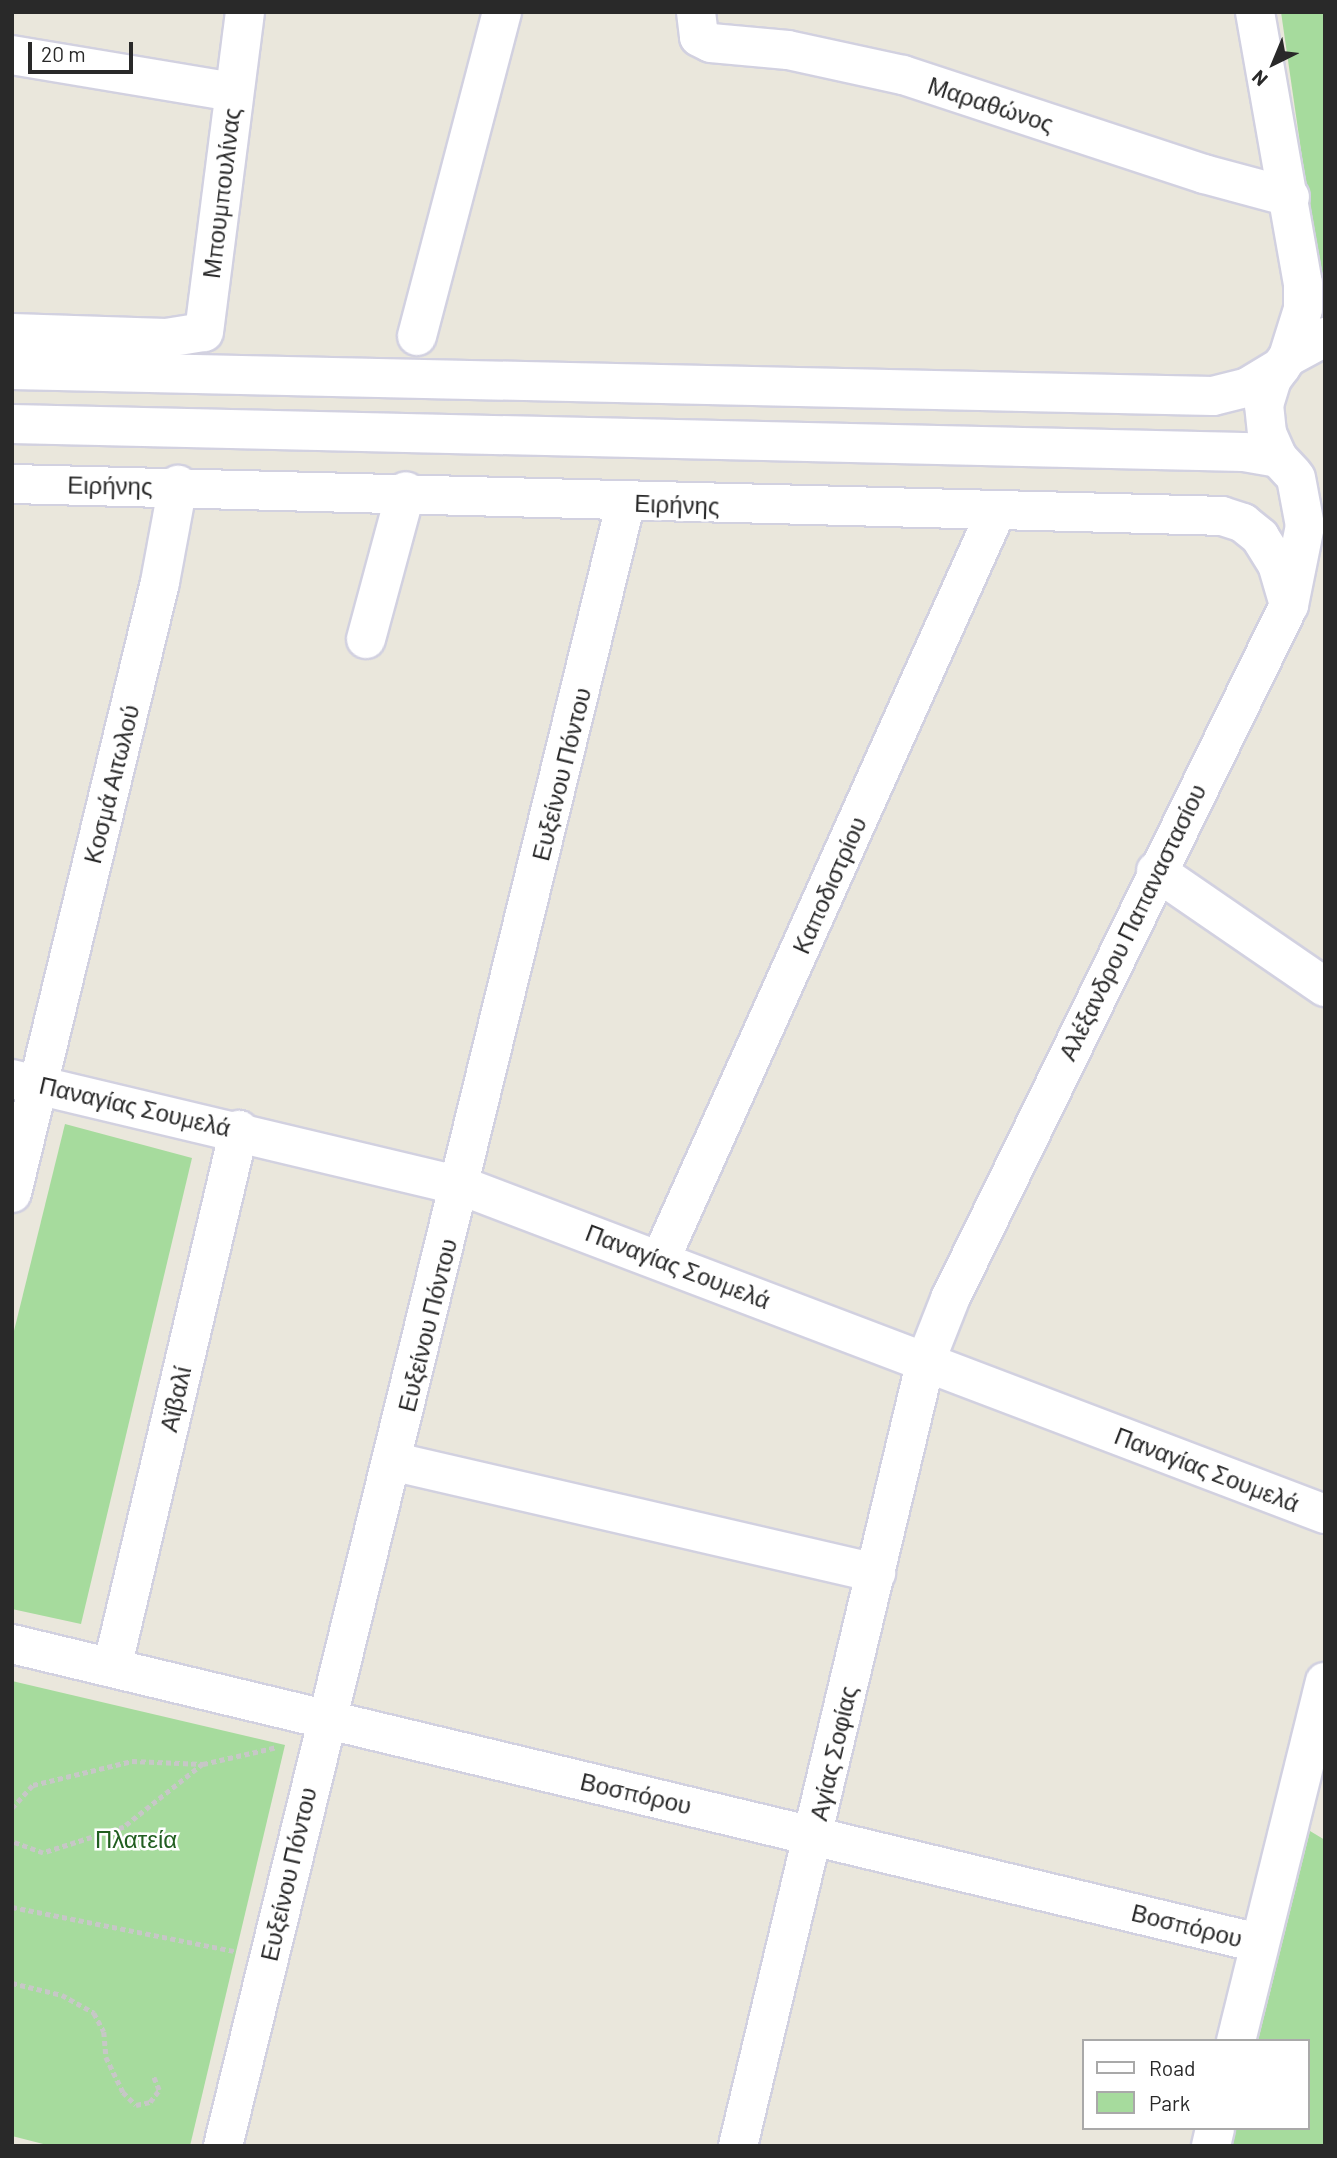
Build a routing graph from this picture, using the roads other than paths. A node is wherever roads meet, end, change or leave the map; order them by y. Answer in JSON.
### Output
{"nodes":[{"id":1,"x":245,"y":12,"type":"edge"},
{"id":2,"x":502,"y":12,"type":"edge"},
{"id":3,"x":1255,"y":12,"type":"edge"},
{"id":4,"x":696,"y":19,"type":"edge"},
{"id":5,"x":12,"y":55,"type":"edge"},
{"id":6,"x":234,"y":92,"type":"junction"},
{"id":7,"x":1282,"y":151,"type":"junction"},
{"id":8,"x":1290,"y":197,"type":"junction"},
{"id":9,"x":1325,"y":241,"type":"edge"},
{"id":10,"x":12,"y":333,"type":"edge"},
{"id":11,"x":417,"y":336,"type":"dead end"},
{"id":12,"x":1325,"y":337,"type":"edge"},
{"id":13,"x":1284,"y":362,"type":"junction"},
{"id":14,"x":12,"y":370,"type":"edge"},
{"id":15,"x":12,"y":424,"type":"edge"},
{"id":16,"x":1300,"y":475,"type":"edge"},
{"id":17,"x":12,"y":484,"type":"edge"},
{"id":18,"x":178,"y":485,"type":"junction"},
{"id":19,"x":406,"y":491,"type":"junction"},
{"id":20,"x":626,"y":502,"type":"junction"},
{"id":21,"x":996,"y":512,"type":"junction"},
{"id":22,"x":1325,"y":556,"type":"edge"},
{"id":23,"x":1289,"y":605,"type":"junction"},
{"id":24,"x":366,"y":639,"type":"dead end"},
{"id":25,"x":1156,"y":871,"type":"junction"},
{"id":26,"x":1325,"y":986,"type":"edge"},
{"id":27,"x":26,"y":1081,"type":"edge"},
{"id":28,"x":239,"y":1130,"type":"junction"},
{"id":29,"x":462,"y":1186,"type":"junction"},
{"id":30,"x":12,"y":1193,"type":"edge"},
{"id":31,"x":661,"y":1258,"type":"junction"},
{"id":32,"x":926,"y":1360,"type":"junction"},
{"id":33,"x":391,"y":1461,"type":"junction"},
{"id":34,"x":1325,"y":1514,"type":"edge"},
{"id":35,"x":876,"y":1573,"type":"junction"},
{"id":36,"x":12,"y":1644,"type":"edge"},
{"id":37,"x":112,"y":1668,"type":"junction"},
{"id":38,"x":1325,"y":1682,"type":"edge"},
{"id":39,"x":323,"y":1728,"type":"junction"},
{"id":40,"x":814,"y":1836,"type":"junction"},
{"id":41,"x":1258,"y":1943,"type":"junction"},
{"id":42,"x":1236,"y":2039,"type":"edge"},
{"id":43,"x":223,"y":2146,"type":"edge"},
{"id":44,"x":738,"y":2146,"type":"edge"}],
"edges":[{"from":1,"to":6,"type":"street","name":"Μπουμπουλίνας"},
{"from":2,"to":11,"type":"street"},
{"from":3,"to":7,"type":"street"},
{"from":4,"to":8,"type":"street","name":"Μαραθώνος"},
{"from":5,"to":6,"type":"street"},
{"from":6,"to":10,"type":"street","name":"Μπουμπουλίνας"},
{"from":7,"to":8,"type":"street"},
{"from":7,"to":9,"type":"street"},
{"from":8,"to":13,"type":"street"},
{"from":12,"to":13,"type":"street"},
{"from":13,"to":14,"type":"street"},
{"from":13,"to":16,"type":"street","name":"Αλέξανδρου Παπαναστασίου"},
{"from":15,"to":16,"type":"street"},
{"from":16,"to":23,"type":"street","name":"Αλέξανδρου Παπαναστασίου"},
{"from":17,"to":18,"type":"street","name":"Ειρήνης"},
{"from":18,"to":19,"type":"street","name":"Ειρήνης"},
{"from":18,"to":27,"type":"street","name":"Κοσμά Αιτωλού"},
{"from":19,"to":20,"type":"street","name":"Ειρήνης"},
{"from":19,"to":24,"type":"street"},
{"from":20,"to":21,"type":"street","name":"Ειρήνης"},
{"from":20,"to":29,"type":"street","name":"Ευξείνου Πόντου"},
{"from":21,"to":23,"type":"street","name":"Ειρήνης"},
{"from":21,"to":31,"type":"street","name":"Καποδιστρίου"},
{"from":22,"to":23,"type":"street"},
{"from":23,"to":25,"type":"street","name":"Αλέξανδρου Παπαναστασίου"},
{"from":25,"to":26,"type":"street"},
{"from":25,"to":32,"type":"street","name":"Αλέξανδρου Παπαναστασίου"},
{"from":27,"to":28,"type":"street","name":"Παναγίας Σουμελά"},
{"from":27,"to":30,"type":"street","name":"Κοσμά Αιτωλού"},
{"from":28,"to":29,"type":"street","name":"Παναγίας Σουμελά"},
{"from":28,"to":37,"type":"street","name":"Αϊβαλί"},
{"from":29,"to":31,"type":"street","name":"Παναγίας Σουμελά"},
{"from":29,"to":33,"type":"street","name":"Ευξείνου Πόντου"},
{"from":31,"to":32,"type":"street","name":"Παναγίας Σουμελά"},
{"from":32,"to":34,"type":"street","name":"Παναγίας Σουμελά"},
{"from":32,"to":35,"type":"street","name":"Αγίας Σοφίας"},
{"from":33,"to":35,"type":"street"},
{"from":33,"to":39,"type":"street","name":"Ευξείνου Πόντου"},
{"from":35,"to":40,"type":"street","name":"Αγίας Σοφίας"},
{"from":36,"to":37,"type":"street","name":"Βοσπόρου"},
{"from":37,"to":39,"type":"street","name":"Βοσπόρου"},
{"from":38,"to":41,"type":"street"},
{"from":39,"to":40,"type":"street","name":"Βοσπόρου"},
{"from":39,"to":43,"type":"street","name":"Ευξείνου Πόντου"},
{"from":40,"to":41,"type":"street","name":"Βοσπόρου"},
{"from":40,"to":44,"type":"street","name":"Αγίας Σοφίας"},
{"from":41,"to":42,"type":"street"}]}
